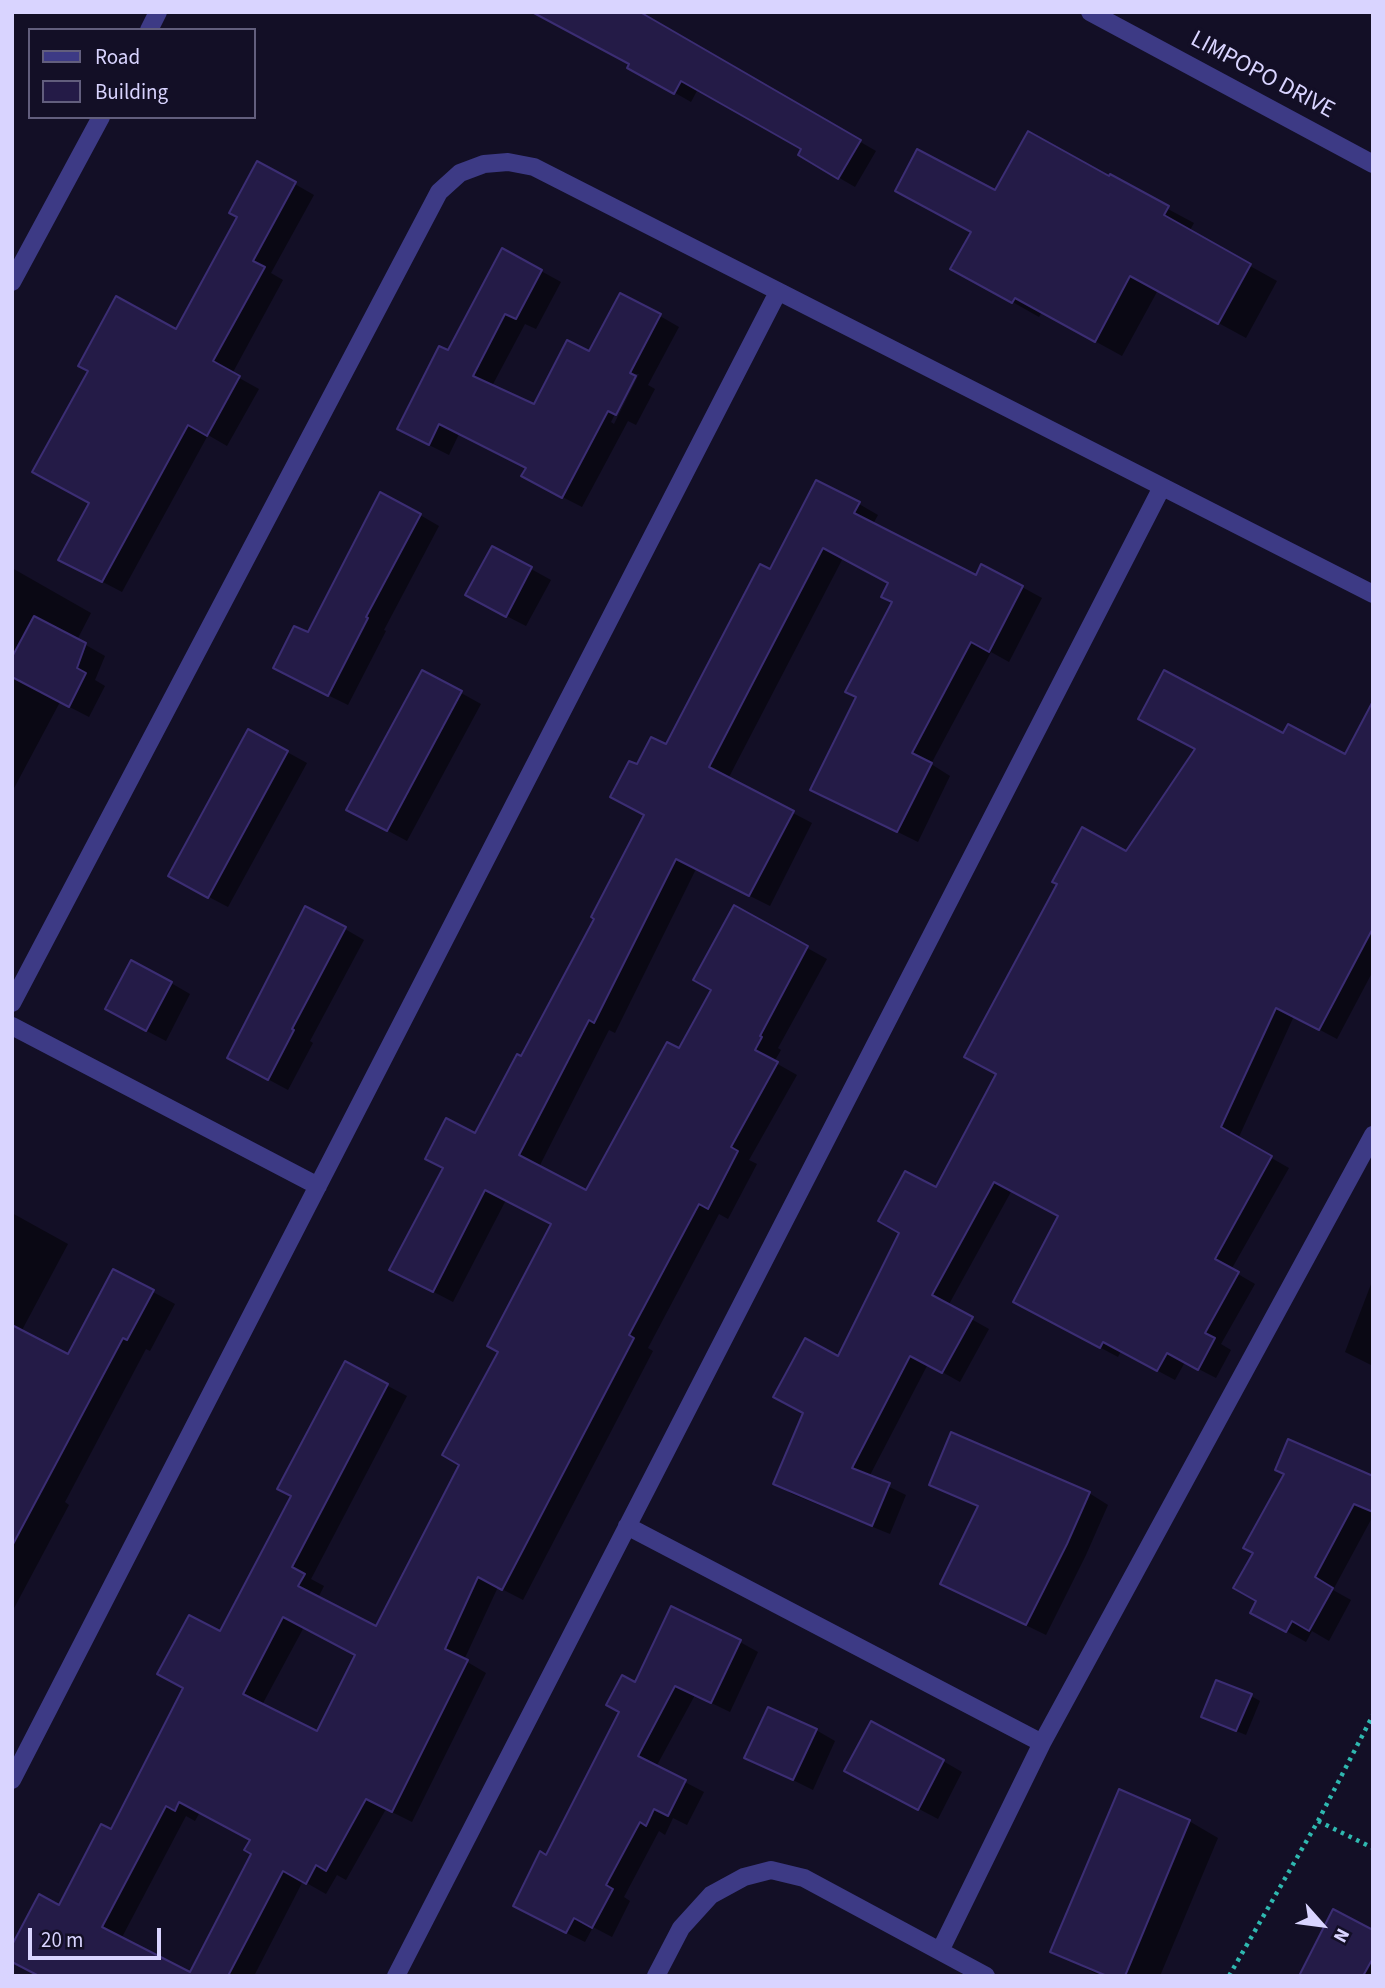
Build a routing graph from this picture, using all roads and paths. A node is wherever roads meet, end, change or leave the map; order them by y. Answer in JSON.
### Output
{"nodes":[{"id":1,"x":158,"y":12,"type":"edge"},
{"id":2,"x":1090,"y":12,"type":"edge"},
{"id":3,"x":150,"y":28,"type":"edge"},
{"id":4,"x":100,"y":119,"type":"edge"},
{"id":5,"x":1373,"y":164,"type":"edge"},
{"id":6,"x":12,"y":282,"type":"edge"},
{"id":7,"x":778,"y":292,"type":"junction"},
{"id":8,"x":1162,"y":487,"type":"junction"},
{"id":9,"x":1373,"y":594,"type":"edge"},
{"id":10,"x":12,"y":1003,"type":"edge"},
{"id":11,"x":12,"y":1026,"type":"edge"},
{"id":12,"x":1373,"y":1135,"type":"edge"},
{"id":13,"x":318,"y":1186,"type":"junction"},
{"id":14,"x":627,"y":1525,"type":"junction"},
{"id":15,"x":1373,"y":1715,"type":"edge"},
{"id":16,"x":1042,"y":1743,"type":"junction"},
{"id":17,"x":12,"y":1780,"type":"edge"},
{"id":18,"x":1318,"y":1821,"type":"junction"},
{"id":19,"x":1373,"y":1848,"type":"edge"},
{"id":20,"x":940,"y":1951,"type":"junction"},
{"id":21,"x":396,"y":1976,"type":"edge"},
{"id":22,"x":656,"y":1976,"type":"edge"},
{"id":23,"x":986,"y":1976,"type":"edge"},
{"id":24,"x":1229,"y":1976,"type":"edge"}],
"edges":[{"from":1,"to":3,"type":"street"},
{"from":2,"to":5,"type":"street","name":"LIMPOPO DRIVE"},
{"from":4,"to":6,"type":"street"},
{"from":7,"to":8,"type":"street"},
{"from":7,"to":10,"type":"street"},
{"from":7,"to":13,"type":"street"},
{"from":8,"to":9,"type":"street"},
{"from":8,"to":14,"type":"street"},
{"from":11,"to":13,"type":"street"},
{"from":12,"to":16,"type":"street"},
{"from":13,"to":17,"type":"street"},
{"from":14,"to":16,"type":"street"},
{"from":14,"to":21,"type":"street"},
{"from":15,"to":18,"type":"path"},
{"from":16,"to":20,"type":"street"},
{"from":18,"to":19,"type":"path"},
{"from":18,"to":24,"type":"path"},
{"from":20,"to":22,"type":"street"},
{"from":20,"to":23,"type":"street"}]}
